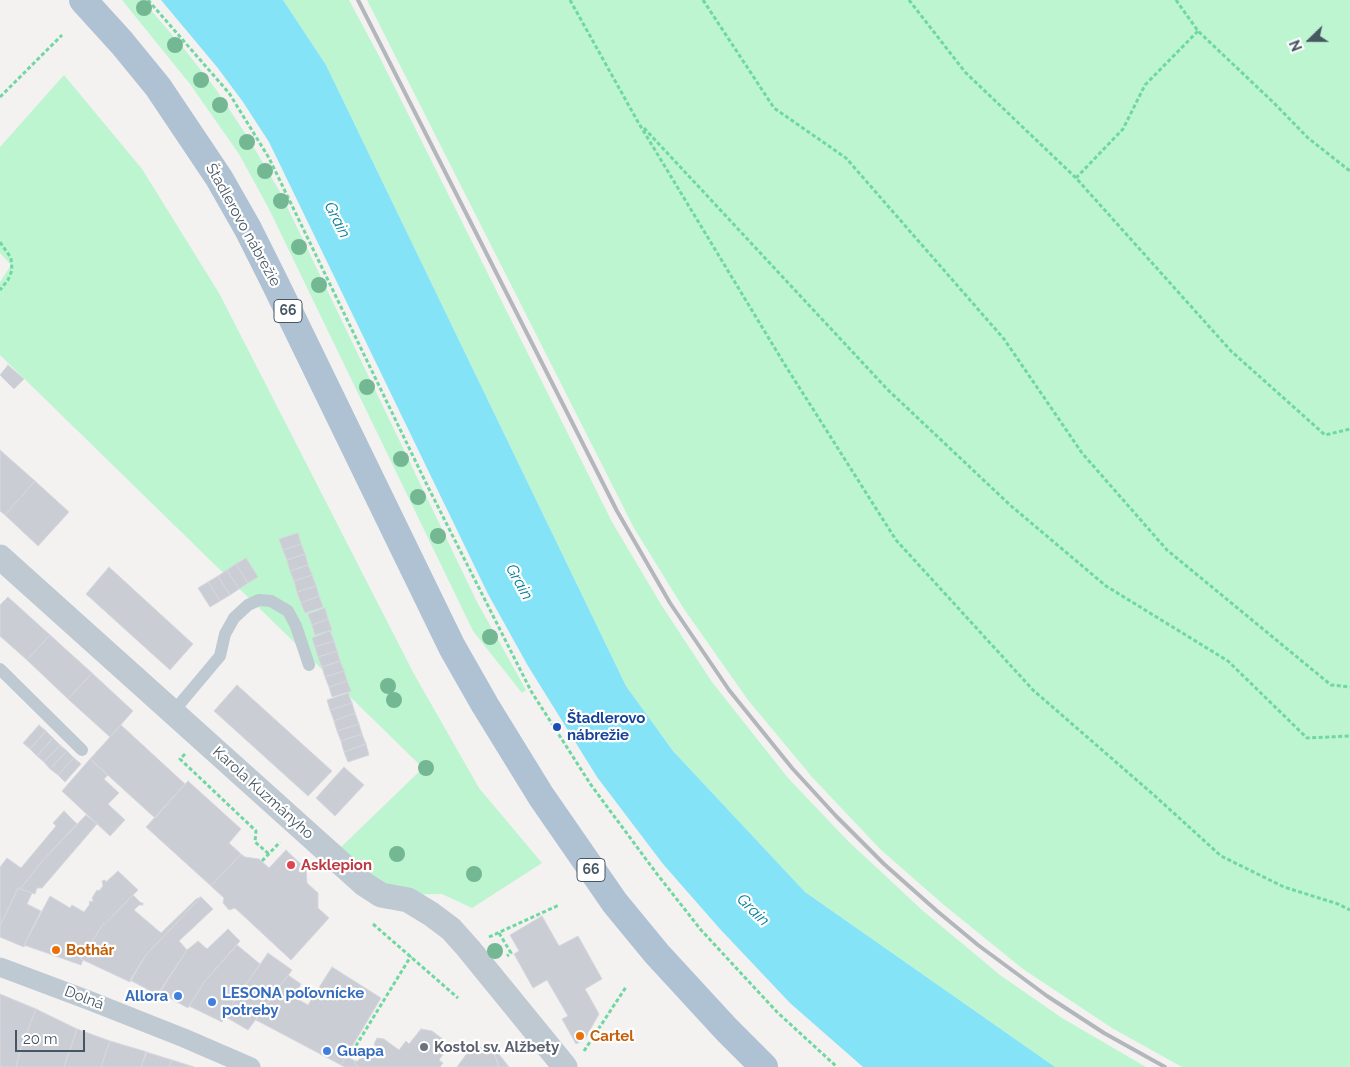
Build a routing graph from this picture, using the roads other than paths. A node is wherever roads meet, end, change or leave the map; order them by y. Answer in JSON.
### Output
{"nodes":[{"id":1,"x":84,"y":0,"type":"edge"},
{"id":2,"x":0,"y":558,"type":"edge"},
{"id":3,"x":309,"y":665,"type":"dead end"},
{"id":4,"x":0,"y":669,"type":"edge"},
{"id":5,"x":173,"y":712,"type":"junction"},
{"id":6,"x":82,"y":750,"type":"dead end"},
{"id":7,"x":0,"y":967,"type":"edge"},
{"id":8,"x":573,"y":1062,"type":"edge"},
{"id":9,"x":251,"y":1067,"type":"edge"},
{"id":10,"x":764,"y":1067,"type":"edge"}],
"edges":[{"from":1,"to":10,"type":"main road","name":"Štadlerovo nábrežie","number":"66"},
{"from":2,"to":5,"type":"street","name":"Karola Kuzmányho"},
{"from":3,"to":5,"type":"lane"},
{"from":4,"to":6,"type":"lane"},
{"from":5,"to":8,"type":"street","name":"Karola Kuzmányho"},
{"from":7,"to":9,"type":"street","name":"Dolná"}]}
